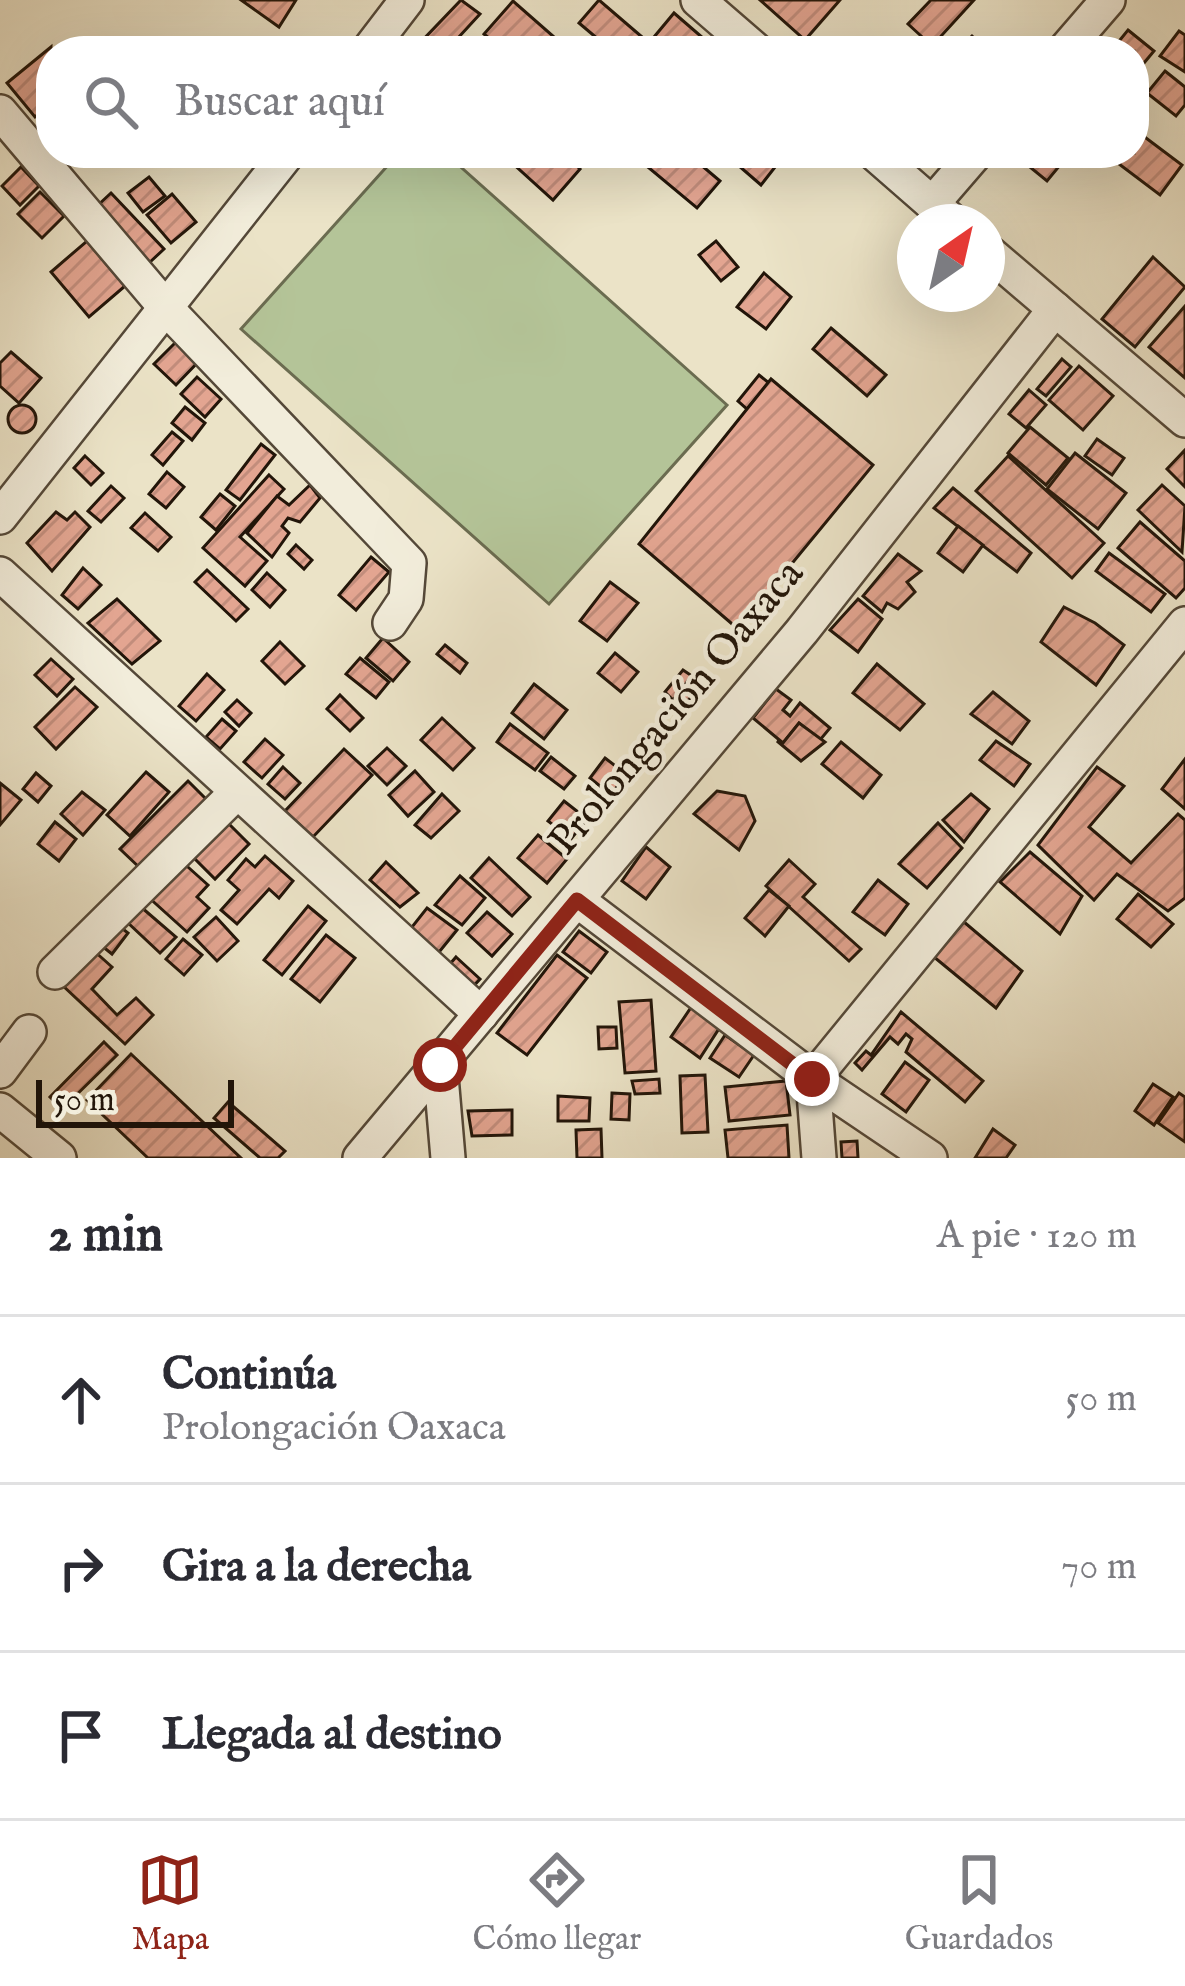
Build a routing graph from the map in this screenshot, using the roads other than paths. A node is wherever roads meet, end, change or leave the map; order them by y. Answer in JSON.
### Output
{"nodes":[{"id":1,"x":407,"y":0,"type":"edge"},
{"id":2,"x":1108,"y":0,"type":"edge"},
{"id":3,"x":706,"y":2,"type":"edge"},
{"id":4,"x":379,"y":36,"type":"edge"},
{"id":5,"x":741,"y":36,"type":"edge"},
{"id":6,"x":1077,"y":36,"type":"edge"},
{"id":7,"x":0,"y":112,"type":"edge"},
{"id":8,"x":36,"y":155,"type":"edge"},
{"id":9,"x":47,"y":168,"type":"edge"},
{"id":10,"x":276,"y":168,"type":"edge"},
{"id":11,"x":891,"y":168,"type":"edge"},
{"id":12,"x":968,"y":168,"type":"edge"},
{"id":13,"x":933,"y":204,"type":"edge"},
{"id":14,"x":948,"y":204,"type":"edge"},
{"id":15,"x":1005,"y":266,"type":"edge"},
{"id":16,"x":166,"y":308,"type":"junction"},
{"id":17,"x":1055,"y":309,"type":"junction"},
{"id":18,"x":1185,"y":420,"type":"edge"},
{"id":19,"x":0,"y":517,"type":"edge"},
{"id":20,"x":0,"y":574,"type":"edge"},
{"id":21,"x":390,"y":623,"type":"dead end"},
{"id":22,"x":1185,"y":624,"type":"edge"},
{"id":23,"x":236,"y":793,"type":"junction"},
{"id":24,"x":577,"y":900,"type":"junction"},
{"id":25,"x":55,"y":972,"type":"dead end"},
{"id":26,"x":482,"y":1014,"type":"junction"},
{"id":27,"x":29,"y":1031,"type":"dead end"},
{"id":28,"x":440,"y":1065,"type":"junction"},
{"id":29,"x":0,"y":1071,"type":"edge"},
{"id":30,"x":812,"y":1079,"type":"junction"},
{"id":31,"x":0,"y":1110,"type":"edge"},
{"id":32,"x":59,"y":1158,"type":"edge"},
{"id":33,"x":360,"y":1158,"type":"edge"},
{"id":34,"x":448,"y":1158,"type":"edge"},
{"id":35,"x":819,"y":1158,"type":"edge"},
{"id":36,"x":930,"y":1158,"type":"edge"}],
"edges":[{"from":1,"to":4,"type":"street"},
{"from":2,"to":6,"type":"street"},
{"from":3,"to":5,"type":"street"},
{"from":7,"to":8,"type":"street"},
{"from":9,"to":16,"type":"street"},
{"from":10,"to":16,"type":"street"},
{"from":11,"to":13,"type":"street"},
{"from":12,"to":14,"type":"street"},
{"from":15,"to":17,"type":"street"},
{"from":16,"to":19,"type":"street"},
{"from":16,"to":21,"type":"street"},
{"from":17,"to":18,"type":"street"},
{"from":17,"to":24,"type":"street","name":"Prolongación Oaxaca"},
{"from":20,"to":23,"type":"street"},
{"from":22,"to":30,"type":"street"},
{"from":23,"to":25,"type":"street"},
{"from":23,"to":26,"type":"street"},
{"from":24,"to":26,"type":"street","name":"Prolongación Oaxaca"},
{"from":24,"to":30,"type":"street"},
{"from":26,"to":28,"type":"street","name":"Prolongación Oaxaca"},
{"from":27,"to":29,"type":"street"},
{"from":28,"to":33,"type":"street","name":"Prolongación Oaxaca"},
{"from":28,"to":34,"type":"street"},
{"from":30,"to":35,"type":"street"},
{"from":30,"to":36,"type":"street"},
{"from":31,"to":32,"type":"street"}]}
